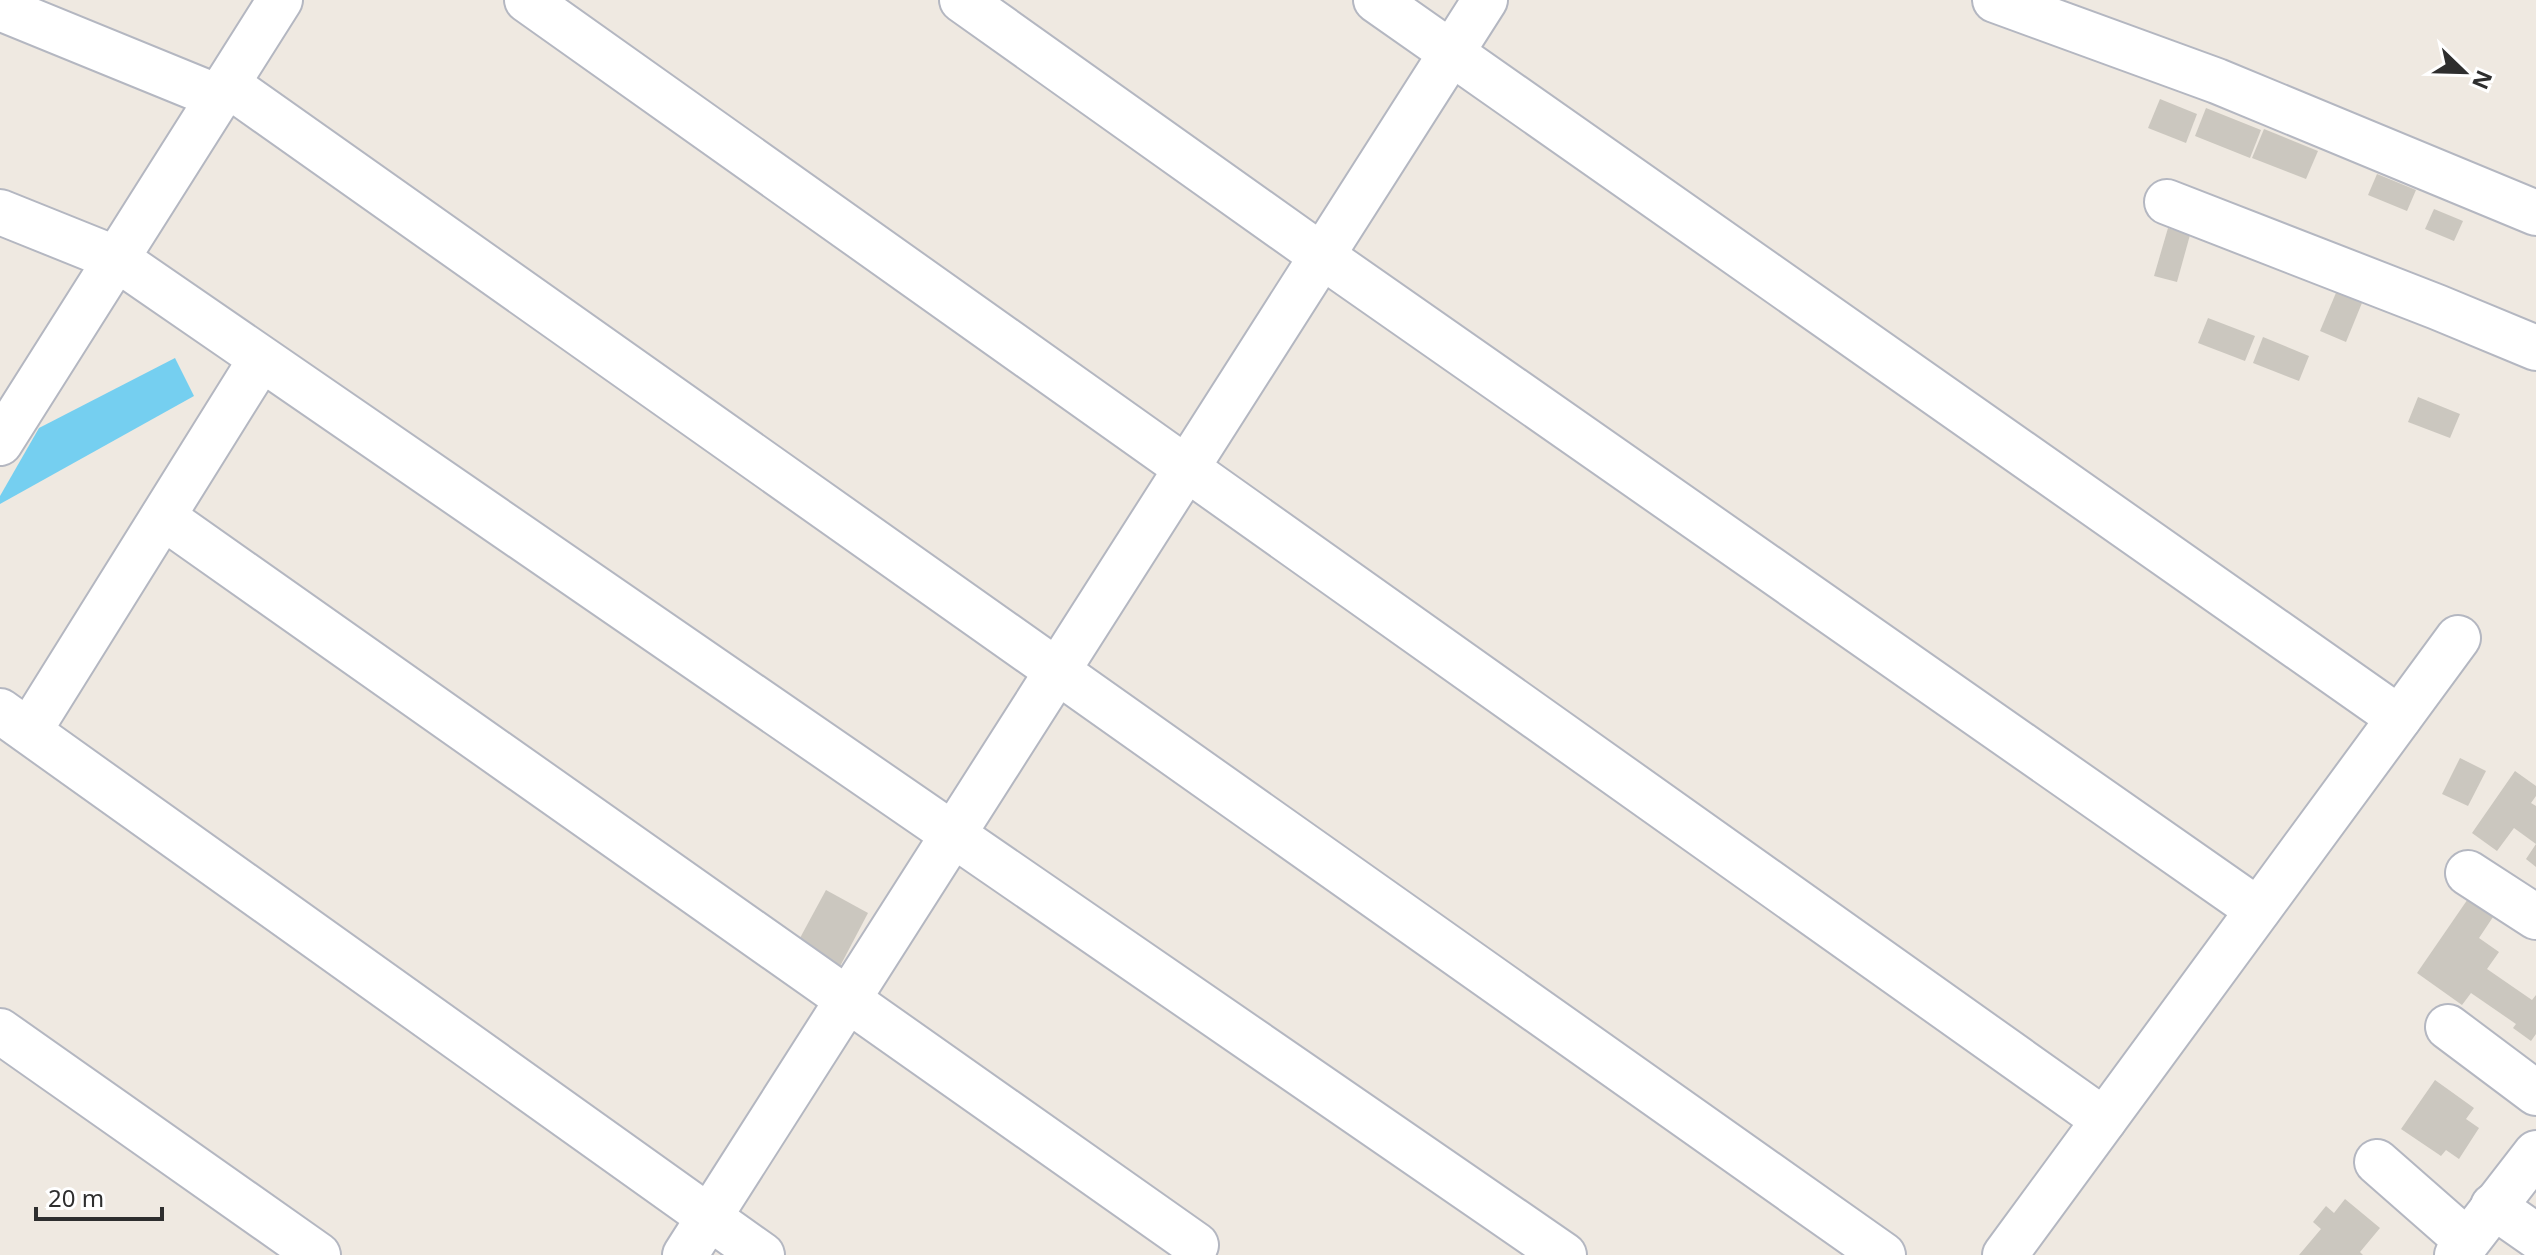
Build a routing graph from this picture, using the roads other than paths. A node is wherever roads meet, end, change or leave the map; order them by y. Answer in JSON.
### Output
{"nodes":[{"id":1,"x":280,"y":0,"type":"edge"},
{"id":2,"x":527,"y":0,"type":"edge"},
{"id":3,"x":962,"y":0,"type":"edge"},
{"id":4,"x":1376,"y":0,"type":"edge"},
{"id":5,"x":1485,"y":0,"type":"edge"},
{"id":6,"x":1995,"y":0,"type":"edge"},
{"id":7,"x":0,"y":8,"type":"edge"},
{"id":8,"x":1451,"y":52,"type":"junction"},
{"id":9,"x":223,"y":90,"type":"junction"},
{"id":10,"x":2167,"y":202,"type":"dead end"},
{"id":11,"x":0,"y":212,"type":"edge"},
{"id":12,"x":2536,"y":213,"type":"edge"},
{"id":13,"x":1322,"y":256,"type":"junction"},
{"id":14,"x":117,"y":259,"type":"junction"},
{"id":15,"x":2536,"y":348,"type":"edge"},
{"id":16,"x":261,"y":359,"type":"junction"},
{"id":17,"x":0,"y":443,"type":"edge"},
{"id":18,"x":1186,"y":468,"type":"junction"},
{"id":19,"x":163,"y":517,"type":"junction"},
{"id":20,"x":2458,"y":638,"type":"dead end"},
{"id":21,"x":1057,"y":671,"type":"junction"},
{"id":22,"x":2399,"y":718,"type":"junction"},
{"id":23,"x":14,"y":721,"type":"edge"},
{"id":24,"x":952,"y":835,"type":"junction"},
{"id":25,"x":2468,"y":873,"type":"dead end"},
{"id":26,"x":2258,"y":910,"type":"junction"},
{"id":27,"x":2536,"y":917,"type":"edge"},
{"id":28,"x":848,"y":999,"type":"junction"},
{"id":29,"x":2448,"y":1027,"type":"dead end"},
{"id":30,"x":0,"y":1031,"type":"edge"},
{"id":31,"x":2536,"y":1093,"type":"edge"},
{"id":32,"x":2104,"y":1120,"type":"junction"},
{"id":33,"x":2536,"y":1153,"type":"edge"},
{"id":34,"x":2377,"y":1162,"type":"dead end"},
{"id":35,"x":2493,"y":1206,"type":"junction"},
{"id":36,"x":709,"y":1217,"type":"junction"},
{"id":37,"x":2536,"y":1236,"type":"edge"},
{"id":38,"x":1196,"y":1245,"type":"dead end"},
{"id":39,"x":2462,"y":1248,"type":"edge"},
{"id":40,"x":318,"y":1255,"type":"edge"},
{"id":41,"x":685,"y":1255,"type":"edge"},
{"id":42,"x":762,"y":1255,"type":"edge"},
{"id":43,"x":1564,"y":1255,"type":"edge"},
{"id":44,"x":1883,"y":1255,"type":"edge"},
{"id":45,"x":2005,"y":1255,"type":"edge"}],
"edges":[{"from":1,"to":9,"type":"street"},
{"from":2,"to":18,"type":"street"},
{"from":3,"to":13,"type":"street"},
{"from":4,"to":8,"type":"street"},
{"from":5,"to":8,"type":"street"},
{"from":6,"to":12,"type":"street"},
{"from":7,"to":9,"type":"street"},
{"from":8,"to":13,"type":"street"},
{"from":8,"to":22,"type":"street"},
{"from":9,"to":14,"type":"street"},
{"from":9,"to":21,"type":"street"},
{"from":10,"to":15,"type":"street"},
{"from":11,"to":14,"type":"street"},
{"from":13,"to":18,"type":"street"},
{"from":13,"to":26,"type":"street"},
{"from":14,"to":16,"type":"street"},
{"from":14,"to":17,"type":"street"},
{"from":16,"to":19,"type":"street"},
{"from":16,"to":24,"type":"street"},
{"from":18,"to":21,"type":"street"},
{"from":18,"to":32,"type":"street"},
{"from":19,"to":23,"type":"street"},
{"from":19,"to":28,"type":"street"},
{"from":20,"to":22,"type":"street"},
{"from":21,"to":24,"type":"street"},
{"from":21,"to":44,"type":"street"},
{"from":22,"to":26,"type":"street"},
{"from":23,"to":36,"type":"street"},
{"from":24,"to":28,"type":"street"},
{"from":24,"to":43,"type":"street"},
{"from":25,"to":27,"type":"street"},
{"from":26,"to":32,"type":"street"},
{"from":28,"to":36,"type":"street"},
{"from":28,"to":38,"type":"street"},
{"from":29,"to":31,"type":"street"},
{"from":30,"to":40,"type":"street"},
{"from":32,"to":45,"type":"street"},
{"from":33,"to":35,"type":"street"},
{"from":34,"to":39,"type":"street"},
{"from":35,"to":37,"type":"street"},
{"from":35,"to":39,"type":"street"},
{"from":36,"to":41,"type":"street"},
{"from":36,"to":42,"type":"street"}]}
